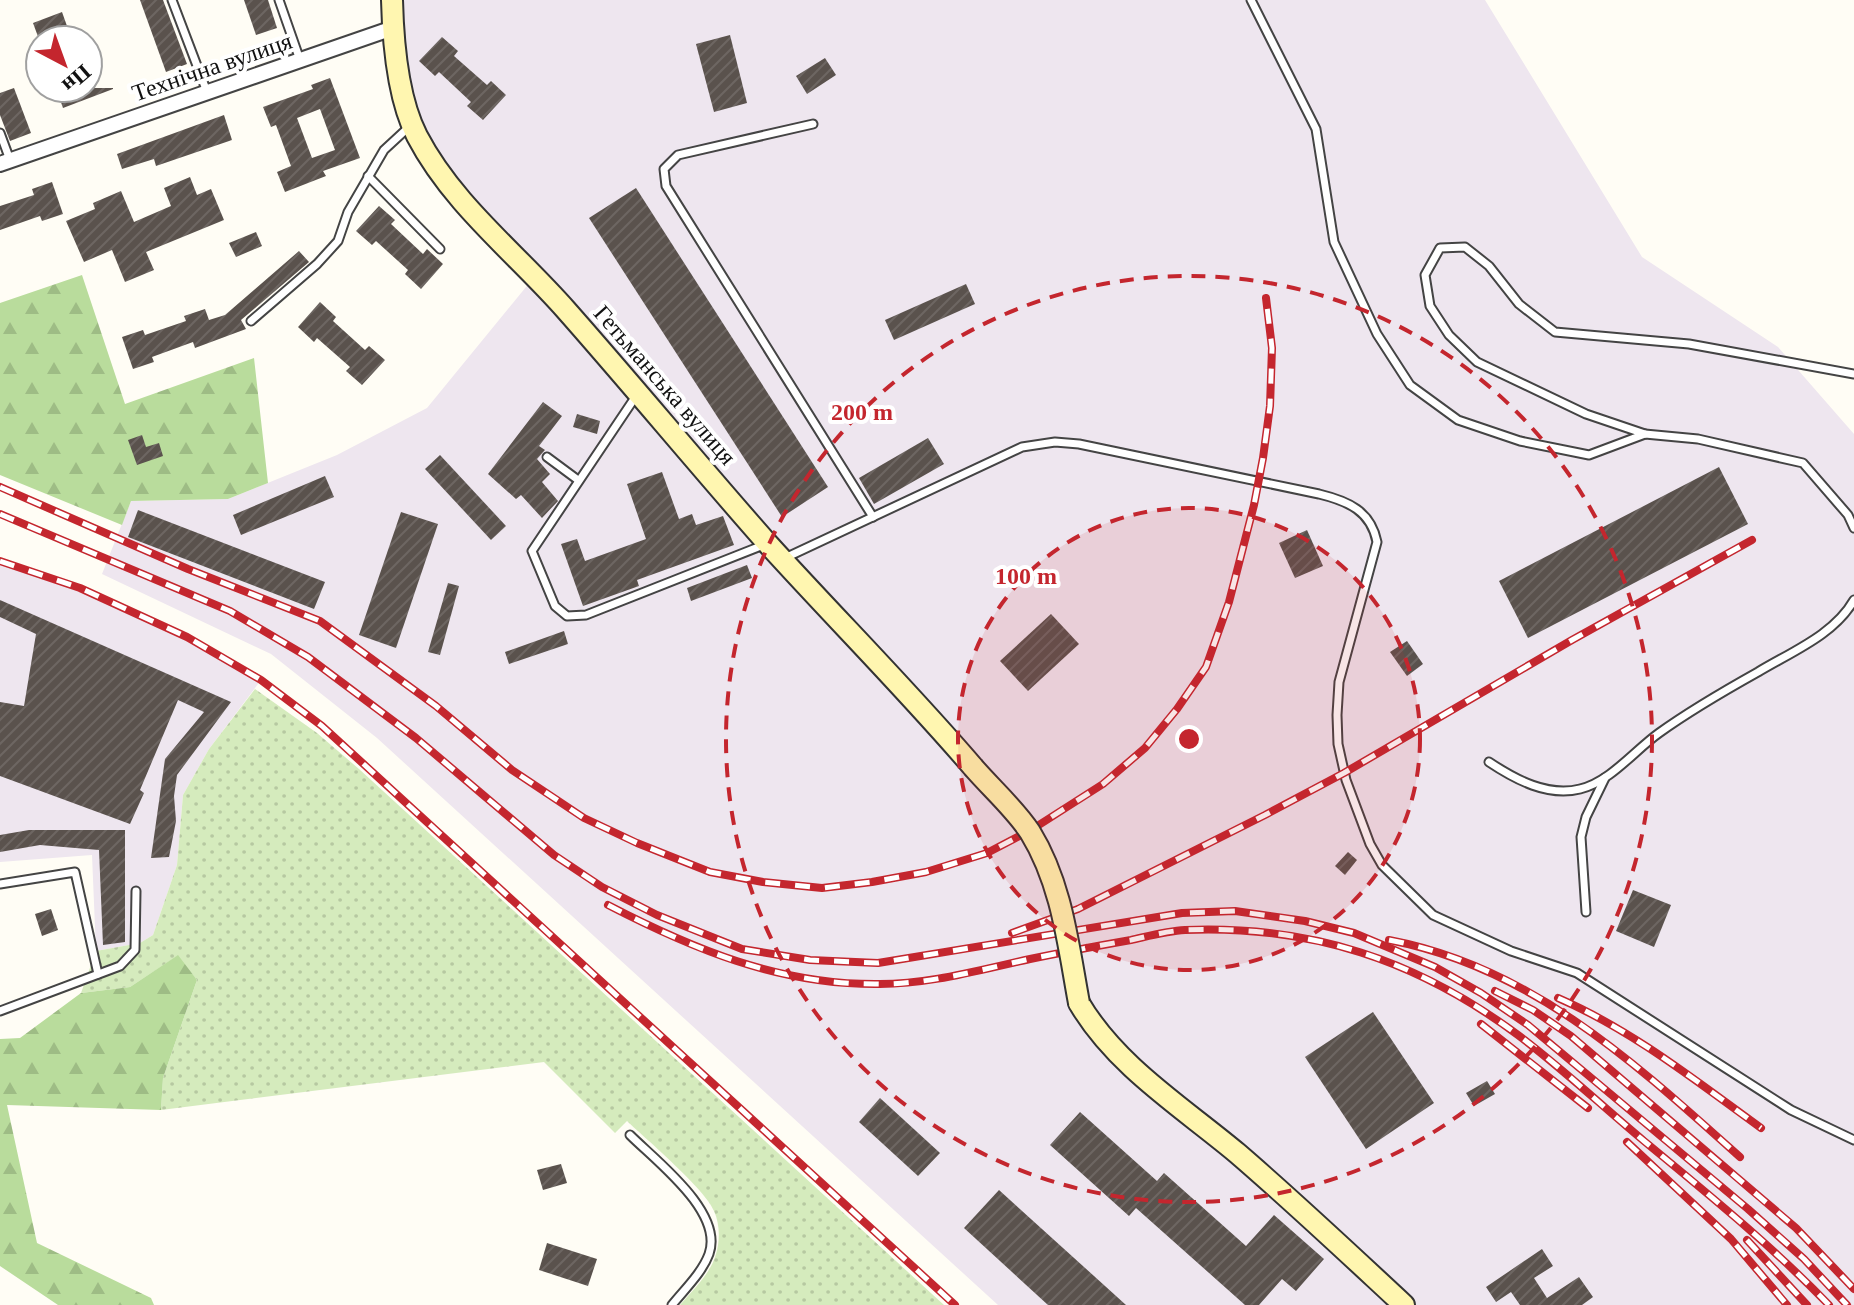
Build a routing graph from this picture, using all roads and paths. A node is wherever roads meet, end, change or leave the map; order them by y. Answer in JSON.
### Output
{"nodes":[{"id":1,"x":172,"y":0,"type":"edge"},
{"id":2,"x":279,"y":0,"type":"edge"},
{"id":3,"x":392,"y":0,"type":"edge"},
{"id":4,"x":1251,"y":0,"type":"edge"},
{"id":5,"x":393,"y":28,"type":"junction"},
{"id":6,"x":300,"y":60,"type":"junction"},
{"id":7,"x":207,"y":92,"type":"junction"},
{"id":8,"x":412,"y":124,"type":"junction"},
{"id":9,"x":813,"y":124,"type":"dead end"},
{"id":10,"x":0,"y":133,"type":"edge"},
{"id":11,"x":5,"y":162,"type":"edge"},
{"id":12,"x":368,"y":176,"type":"junction"},
{"id":13,"x":440,"y":249,"type":"dead end"},
{"id":14,"x":251,"y":321,"type":"dead end"},
{"id":15,"x":1854,"y":374,"type":"edge"},
{"id":16,"x":639,"y":393,"type":"junction"},
{"id":17,"x":1645,"y":434,"type":"junction"},
{"id":18,"x":547,"y":457,"type":"dead end"},
{"id":19,"x":578,"y":480,"type":"junction"},
{"id":20,"x":873,"y":517,"type":"junction"},
{"id":21,"x":1854,"y":528,"type":"edge"},
{"id":22,"x":768,"y":544,"type":"junction"},
{"id":23,"x":783,"y":559,"type":"junction"},
{"id":24,"x":1854,"y":600,"type":"edge"},
{"id":25,"x":1489,"y":762,"type":"dead end"},
{"id":26,"x":1606,"y":776,"type":"junction"},
{"id":27,"x":0,"y":884,"type":"edge"},
{"id":28,"x":136,"y":891,"type":"dead end"},
{"id":29,"x":1586,"y":912,"type":"dead end"},
{"id":30,"x":98,"y":974,"type":"junction"},
{"id":31,"x":0,"y":1011,"type":"edge"},
{"id":32,"x":630,"y":1135,"type":"dead end"},
{"id":33,"x":1854,"y":1140,"type":"edge"},
{"id":34,"x":672,"y":1305,"type":"edge"},
{"id":35,"x":1404,"y":1305,"type":"edge"}],
"edges":[{"from":1,"to":7,"type":"lane"},
{"from":2,"to":6,"type":"lane"},
{"from":3,"to":5,"type":"street","name":"Гетьманська вулиця"},
{"from":4,"to":17,"type":"lane"},
{"from":5,"to":6,"type":"street","name":"Технічна вулиця"},
{"from":5,"to":8,"type":"street","name":"Гетьманська вулиця"},
{"from":6,"to":7,"type":"street","name":"Технічна вулиця"},
{"from":7,"to":11,"type":"street","name":"Технічна вулиця"},
{"from":8,"to":12,"type":"lane"},
{"from":8,"to":16,"type":"street","name":"Гетьманська вулиця"},
{"from":9,"to":20,"type":"lane"},
{"from":10,"to":11,"type":"lane"},
{"from":12,"to":13,"type":"lane"},
{"from":12,"to":14,"type":"lane"},
{"from":15,"to":17,"type":"lane"},
{"from":16,"to":19,"type":"lane"},
{"from":16,"to":22,"type":"street","name":"Гетьманська вулиця"},
{"from":17,"to":21,"type":"lane"},
{"from":18,"to":19,"type":"lane"},
{"from":19,"to":22,"type":"lane"},
{"from":20,"to":23,"type":"lane"},
{"from":20,"to":33,"type":"lane"},
{"from":22,"to":23,"type":"street","name":"Гетьманська вулиця"},
{"from":23,"to":35,"type":"street","name":"Гетьманська вулиця","bridge":true},
{"from":24,"to":26,"type":"lane"},
{"from":25,"to":26,"type":"lane"},
{"from":26,"to":29,"type":"lane"},
{"from":27,"to":30,"type":"lane"},
{"from":28,"to":30,"type":"lane"},
{"from":30,"to":31,"type":"lane"},
{"from":32,"to":34,"type":"lane"}]}
